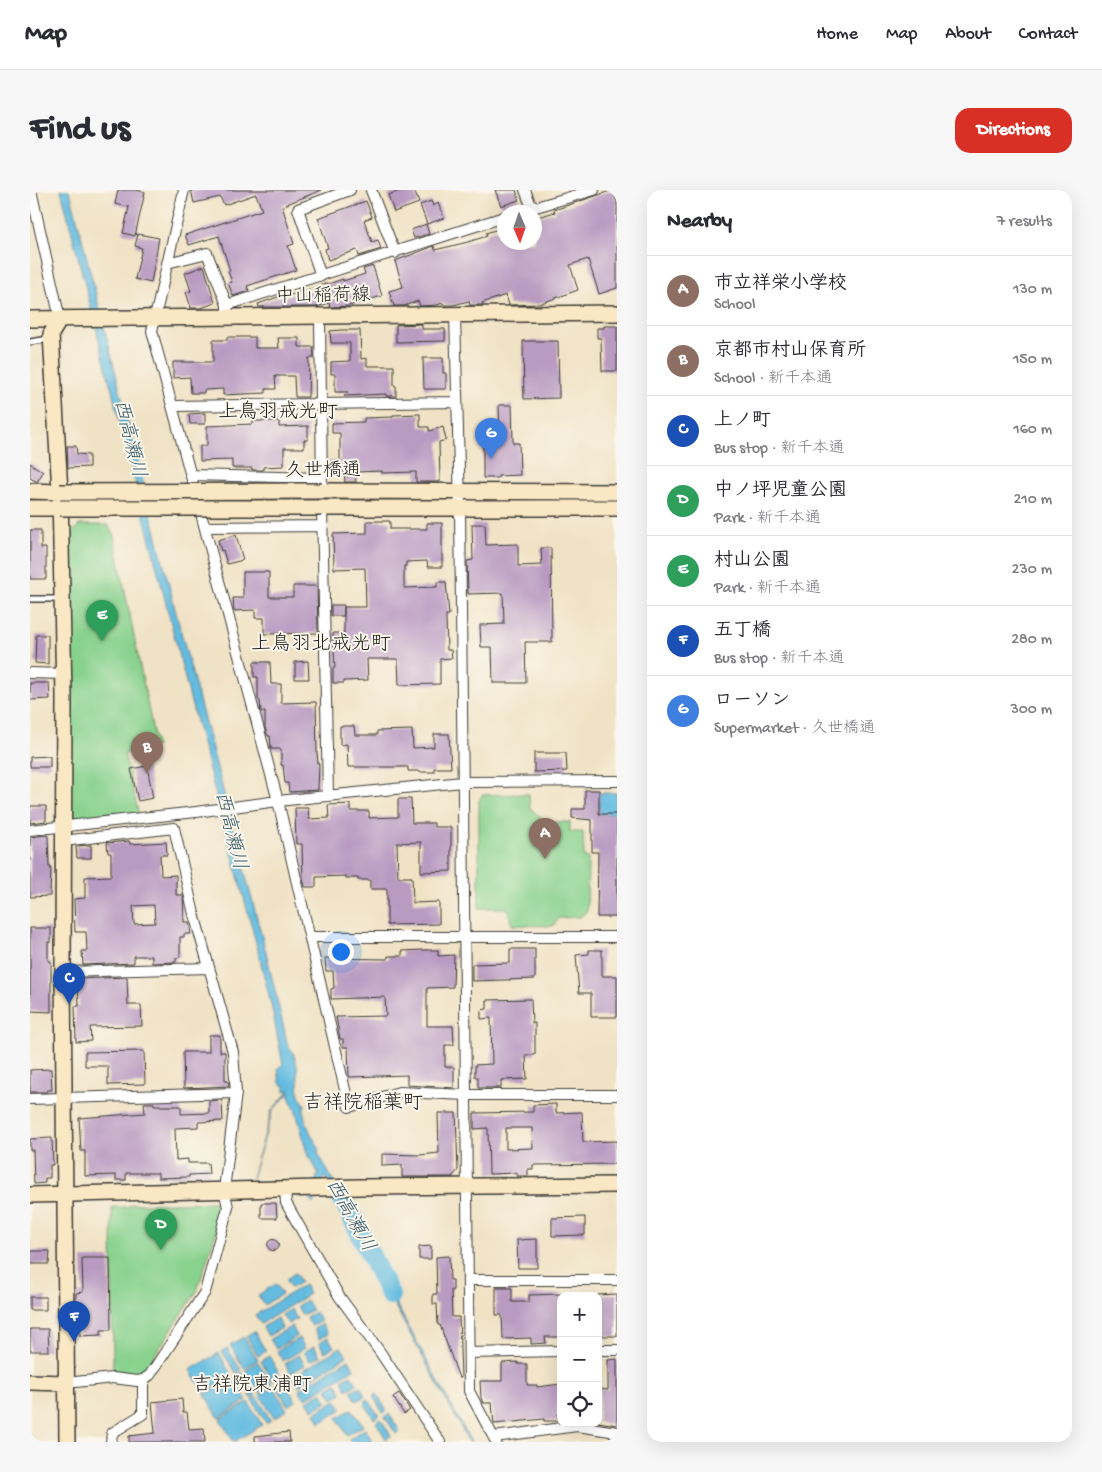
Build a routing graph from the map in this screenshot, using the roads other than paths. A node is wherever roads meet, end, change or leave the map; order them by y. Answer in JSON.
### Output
{"nodes":[{"id":1,"x":31,"y":190,"type":"edge"},
{"id":2,"x":184,"y":190,"type":"edge"},
{"id":3,"x":350,"y":190,"type":"edge"},
{"id":4,"x":371,"y":190,"type":"edge"},
{"id":5,"x":525,"y":190,"type":"edge"},
{"id":6,"x":594,"y":190,"type":"edge"},
{"id":7,"x":531,"y":205,"type":"edge"},
{"id":8,"x":542,"y":205,"type":"edge"},
{"id":9,"x":497,"y":219,"type":"edge"},
{"id":10,"x":394,"y":253,"type":"junction"},
{"id":11,"x":167,"y":263,"type":"junction"},
{"id":12,"x":321,"y":276,"type":"junction"},
{"id":13,"x":227,"y":312,"type":"junction"},
{"id":14,"x":617,"y":313,"type":"edge"},
{"id":15,"x":455,"y":316,"type":"junction"},
{"id":16,"x":320,"y":317,"type":"junction"},
{"id":17,"x":154,"y":318,"type":"junction"},
{"id":18,"x":30,"y":319,"type":"edge"},
{"id":19,"x":64,"y":319,"type":"junction"},
{"id":20,"x":51,"y":334,"type":"junction"},
{"id":21,"x":30,"y":342,"type":"edge"},
{"id":22,"x":457,"y":402,"type":"junction"},
{"id":23,"x":321,"y":404,"type":"junction"},
{"id":24,"x":173,"y":406,"type":"junction"},
{"id":25,"x":192,"y":475,"type":"junction"},
{"id":26,"x":322,"y":485,"type":"junction"},
{"id":27,"x":30,"y":491,"type":"edge"},
{"id":28,"x":460,"y":491,"type":"junction"},
{"id":29,"x":60,"y":492,"type":"junction"},
{"id":30,"x":617,"y":492,"type":"edge"},
{"id":31,"x":30,"y":508,"type":"edge"},
{"id":32,"x":60,"y":508,"type":"junction"},
{"id":33,"x":322,"y":508,"type":"junction"},
{"id":34,"x":460,"y":508,"type":"junction"},
{"id":35,"x":617,"y":508,"type":"edge"},
{"id":36,"x":323,"y":526,"type":"junction"},
{"id":37,"x":205,"y":527,"type":"junction"},
{"id":38,"x":30,"y":599,"type":"edge"},
{"id":39,"x":62,"y":599,"type":"junction"},
{"id":40,"x":30,"y":673,"type":"edge"},
{"id":41,"x":64,"y":674,"type":"junction"},
{"id":42,"x":617,"y":781,"type":"edge"},
{"id":43,"x":462,"y":782,"type":"junction"},
{"id":44,"x":328,"y":796,"type":"junction"},
{"id":45,"x":278,"y":801,"type":"junction"},
{"id":46,"x":30,"y":830,"type":"edge"},
{"id":47,"x":63,"y":834,"type":"junction"},
{"id":48,"x":310,"y":937,"type":"junction"},
{"id":49,"x":465,"y":937,"type":"junction"},
{"id":50,"x":617,"y":938,"type":"edge"},
{"id":51,"x":209,"y":968,"type":"junction"},
{"id":52,"x":63,"y":972,"type":"junction"},
{"id":53,"x":236,"y":1093,"type":"junction"},
{"id":54,"x":467,"y":1095,"type":"junction"},
{"id":55,"x":617,"y":1095,"type":"edge"},
{"id":56,"x":64,"y":1098,"type":"junction"},
{"id":57,"x":30,"y":1099,"type":"edge"},
{"id":58,"x":617,"y":1185,"type":"edge"},
{"id":59,"x":468,"y":1186,"type":"junction"},
{"id":60,"x":285,"y":1189,"type":"junction"},
{"id":61,"x":230,"y":1190,"type":"junction"},
{"id":62,"x":64,"y":1194,"type":"junction"},
{"id":63,"x":30,"y":1195,"type":"edge"},
{"id":64,"x":468,"y":1280,"type":"junction"},
{"id":65,"x":617,"y":1280,"type":"edge"},
{"id":66,"x":602,"y":1350,"type":"edge"},
{"id":67,"x":617,"y":1350,"type":"edge"},
{"id":68,"x":557,"y":1351,"type":"edge"},
{"id":69,"x":469,"y":1353,"type":"junction"},
{"id":70,"x":143,"y":1380,"type":"junction"},
{"id":71,"x":30,"y":1382,"type":"edge"},
{"id":72,"x":66,"y":1383,"type":"junction"},
{"id":73,"x":617,"y":1432,"type":"edge"},
{"id":74,"x":495,"y":1439,"type":"edge"},
{"id":75,"x":67,"y":1442,"type":"edge"},
{"id":76,"x":111,"y":1442,"type":"edge"},
{"id":77,"x":440,"y":1442,"type":"edge"}],
"edges":[{"from":1,"to":19,"type":"street"},
{"from":2,"to":11,"type":"street"},
{"from":3,"to":12,"type":"street"},
{"from":4,"to":10,"type":"street"},
{"from":5,"to":7,"type":"street"},
{"from":6,"to":8,"type":"street"},
{"from":9,"to":10,"type":"street"},
{"from":10,"to":12,"type":"street"},
{"from":11,"to":13,"type":"street"},
{"from":11,"to":17,"type":"street"},
{"from":12,"to":13,"type":"street"},
{"from":13,"to":16,"type":"street","name":"中山稲荷線"},
{"from":13,"to":17,"type":"street","name":"中山稲荷線"},
{"from":14,"to":15,"type":"street","name":"中山稲荷線"},
{"from":15,"to":16,"type":"street","name":"中山稲荷線"},
{"from":15,"to":22,"type":"street"},
{"from":16,"to":23,"type":"street"},
{"from":17,"to":19,"type":"street","name":"中山稲荷線"},
{"from":17,"to":24,"type":"street"},
{"from":18,"to":19,"type":"street","name":"中山稲荷線"},
{"from":19,"to":20,"type":"street"},
{"from":20,"to":21,"type":"lane"},
{"from":20,"to":29,"type":"street"},
{"from":22,"to":23,"type":"street"},
{"from":22,"to":28,"type":"street"},
{"from":23,"to":24,"type":"street"},
{"from":23,"to":26,"type":"street"},
{"from":24,"to":25,"type":"street"},
{"from":25,"to":26,"type":"street"},
{"from":25,"to":37,"type":"street"},
{"from":26,"to":28,"type":"street","name":"久世橋通"},
{"from":26,"to":29,"type":"street","name":"久世橋通","bridge":true},
{"from":27,"to":29,"type":"street","name":"久世橋通"},
{"from":28,"to":30,"type":"street","name":"久世橋通"},
{"from":28,"to":34,"type":"street"},
{"from":29,"to":32,"type":"street"},
{"from":31,"to":32,"type":"street","name":"久世橋通"},
{"from":32,"to":33,"type":"street","name":"久世橋通","bridge":true},
{"from":32,"to":39,"type":"street"},
{"from":33,"to":34,"type":"street","name":"久世橋通"},
{"from":33,"to":36,"type":"street"},
{"from":34,"to":35,"type":"street","name":"久世橋通"},
{"from":34,"to":43,"type":"street"},
{"from":36,"to":37,"type":"street"},
{"from":36,"to":44,"type":"street"},
{"from":37,"to":45,"type":"street"},
{"from":38,"to":39,"type":"lane"},
{"from":39,"to":41,"type":"street"},
{"from":40,"to":41,"type":"street"},
{"from":41,"to":47,"type":"street"},
{"from":42,"to":43,"type":"street"},
{"from":43,"to":44,"type":"street"},
{"from":43,"to":49,"type":"street"},
{"from":44,"to":45,"type":"street"},
{"from":45,"to":47,"type":"street"},
{"from":45,"to":48,"type":"street"},
{"from":46,"to":47,"type":"street"},
{"from":47,"to":51,"type":"street"},
{"from":47,"to":52,"type":"street"},
{"from":48,"to":49,"type":"street"},
{"from":48,"to":54,"type":"street"},
{"from":49,"to":50,"type":"street"},
{"from":49,"to":54,"type":"street"},
{"from":51,"to":52,"type":"street"},
{"from":51,"to":53,"type":"street"},
{"from":52,"to":56,"type":"street"},
{"from":53,"to":56,"type":"street"},
{"from":53,"to":61,"type":"street"},
{"from":54,"to":55,"type":"street"},
{"from":54,"to":59,"type":"street"},
{"from":56,"to":57,"type":"street"},
{"from":56,"to":62,"type":"street"},
{"from":58,"to":59,"type":"street"},
{"from":59,"to":60,"type":"street"},
{"from":59,"to":64,"type":"street"},
{"from":60,"to":61,"type":"street"},
{"from":60,"to":77,"type":"street"},
{"from":61,"to":62,"type":"street"},
{"from":61,"to":70,"type":"street"},
{"from":62,"to":63,"type":"street"},
{"from":62,"to":72,"type":"street"},
{"from":64,"to":65,"type":"street"},
{"from":64,"to":69,"type":"street"},
{"from":66,"to":67,"type":"street"},
{"from":68,"to":69,"type":"street"},
{"from":69,"to":74,"type":"street"},
{"from":70,"to":72,"type":"street"},
{"from":70,"to":76,"type":"street"},
{"from":71,"to":72,"type":"street"},
{"from":72,"to":75,"type":"street"},
{"from":73,"to":74,"type":"street"}]}
